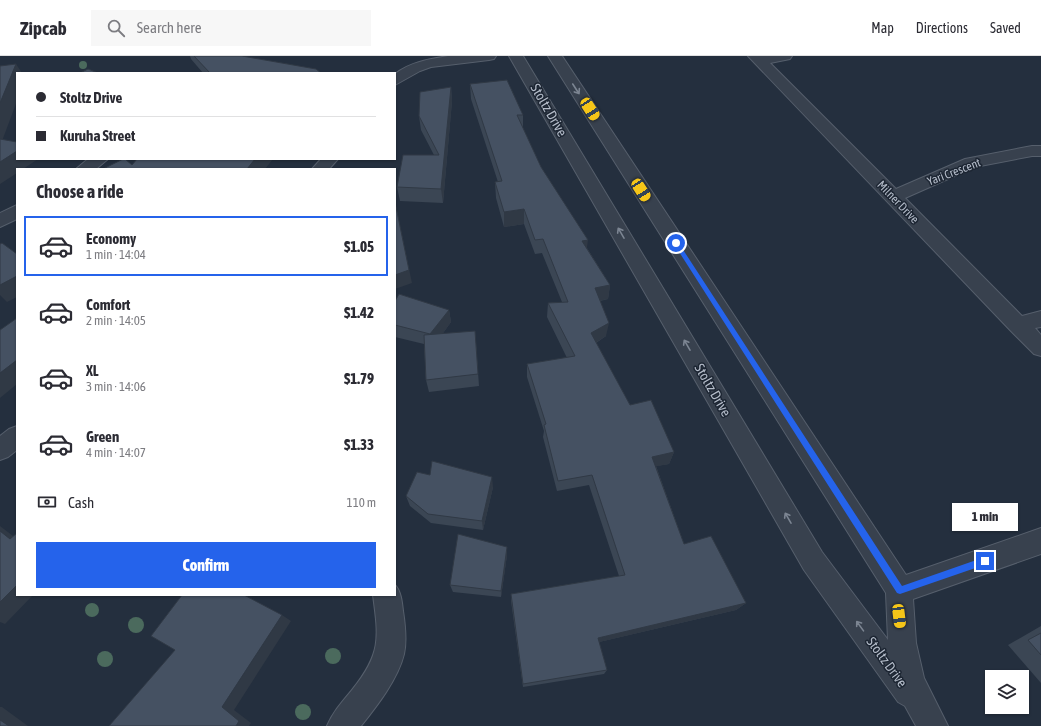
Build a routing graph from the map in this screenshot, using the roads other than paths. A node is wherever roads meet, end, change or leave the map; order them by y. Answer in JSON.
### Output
{"nodes":[{"id":1,"x":489,"y":56,"type":"edge"},
{"id":2,"x":516,"y":56,"type":"edge"},
{"id":3,"x":555,"y":56,"type":"edge"},
{"id":4,"x":785,"y":56,"type":"edge"},
{"id":5,"x":757,"y":59,"type":"edge"},
{"id":6,"x":396,"y":80,"type":"edge"},
{"id":7,"x":1041,"y":151,"type":"edge"},
{"id":8,"x":98,"y":160,"type":"edge"},
{"id":9,"x":329,"y":160,"type":"edge"},
{"id":10,"x":86,"y":168,"type":"edge"},
{"id":11,"x":321,"y":168,"type":"edge"},
{"id":12,"x":893,"y":197,"type":"junction"},
{"id":13,"x":16,"y":212,"type":"edge"},
{"id":14,"x":0,"y":221,"type":"edge"},
{"id":15,"x":1041,"y":319,"type":"edge"},
{"id":16,"x":1018,"y":325,"type":"junction"},
{"id":17,"x":1041,"y":348,"type":"edge"},
{"id":18,"x":16,"y":437,"type":"edge"},
{"id":19,"x":0,"y":450,"type":"edge"},
{"id":20,"x":1041,"y":541,"type":"edge"},
{"id":21,"x":900,"y":590,"type":"junction"},
{"id":22,"x":387,"y":596,"type":"edge"},
{"id":23,"x":928,"y":720,"type":"edge"},
{"id":24,"x":342,"y":726,"type":"edge"}],
"edges":[{"from":1,"to":6,"type":"street"},
{"from":23,"to":2,"type":"street","name":"Stoltz Drive","one_way":true},
{"from":3,"to":21,"type":"street","one_way":true},
{"from":4,"to":5,"type":"street"},
{"from":5,"to":12,"type":"street","name":"Milner Drive"},
{"from":7,"to":12,"type":"street","name":"Yari Crescent"},
{"from":8,"to":10,"type":"street"},
{"from":9,"to":11,"type":"street"},
{"from":12,"to":16,"type":"street","name":"Milner Drive"},
{"from":13,"to":14,"type":"street"},
{"from":15,"to":16,"type":"street"},
{"from":16,"to":17,"type":"street","name":"Milner Drive"},
{"from":18,"to":19,"type":"street"},
{"from":20,"to":21,"type":"street"},
{"from":21,"to":23,"type":"street","name":"Stoltz Drive"},
{"from":22,"to":24,"type":"street"}]}
